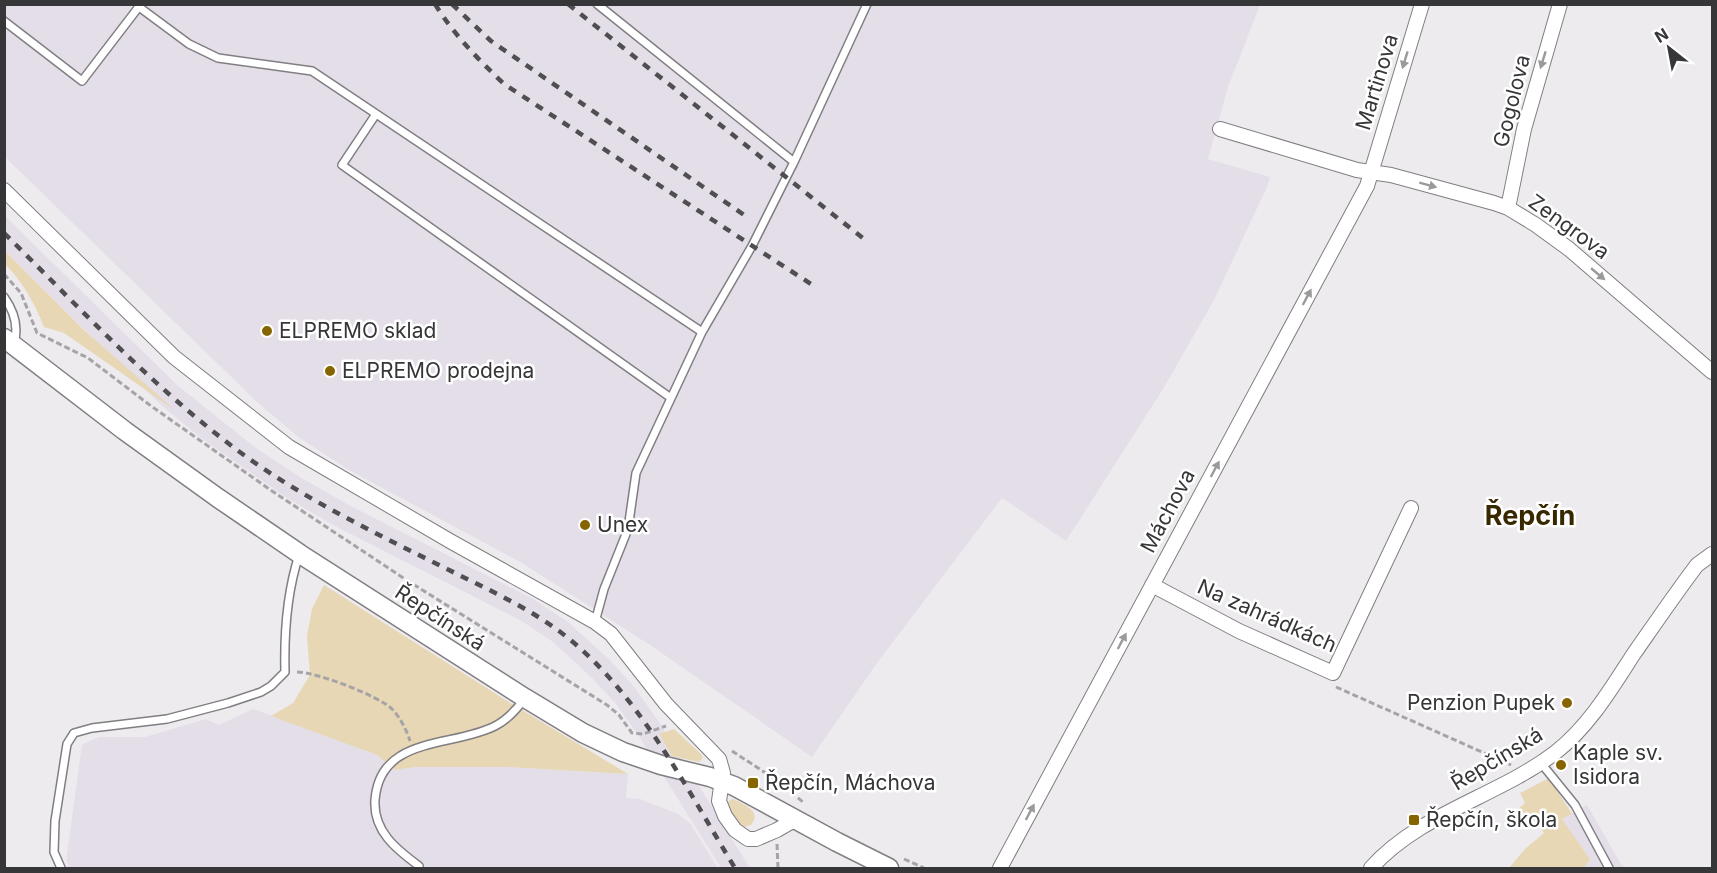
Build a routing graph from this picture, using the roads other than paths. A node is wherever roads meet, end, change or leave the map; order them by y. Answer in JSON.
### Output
{"nodes":[{"id":1,"x":597,"y":4,"type":"edge"},
{"id":2,"x":867,"y":4,"type":"edge"},
{"id":3,"x":1422,"y":4,"type":"edge"},
{"id":4,"x":1560,"y":4,"type":"edge"},
{"id":5,"x":140,"y":6,"type":"edge"},
{"id":6,"x":4,"y":21,"type":"edge"},
{"id":7,"x":376,"y":114,"type":"junction"},
{"id":8,"x":1220,"y":129,"type":"dead end"},
{"id":9,"x":794,"y":162,"type":"junction"},
{"id":10,"x":1371,"y":172,"type":"junction"},
{"id":11,"x":4,"y":190,"type":"edge"},
{"id":12,"x":1508,"y":208,"type":"junction"},
{"id":13,"x":4,"y":297,"type":"edge"},
{"id":14,"x":702,"y":332,"type":"junction"},
{"id":15,"x":9,"y":342,"type":"edge"},
{"id":16,"x":1713,"y":372,"type":"edge"},
{"id":17,"x":671,"y":398,"type":"junction"},
{"id":18,"x":1411,"y":508,"type":"dead end"},
{"id":19,"x":300,"y":554,"type":"junction"},
{"id":20,"x":1713,"y":554,"type":"edge"},
{"id":21,"x":1152,"y":585,"type":"junction"},
{"id":22,"x":595,"y":622,"type":"junction"},
{"id":23,"x":525,"y":698,"type":"junction"},
{"id":24,"x":1541,"y":763,"type":"junction"},
{"id":25,"x":722,"y":781,"type":"junction"},
{"id":26,"x":800,"y":812,"type":"junction"},
{"id":27,"x":1604,"y":861,"type":"junction"},
{"id":28,"x":896,"y":863,"type":"edge"},
{"id":29,"x":419,"y":866,"type":"dead end"},
{"id":30,"x":61,"y":868,"type":"edge"},
{"id":31,"x":1000,"y":868,"type":"edge"},
{"id":32,"x":1371,"y":868,"type":"edge"},
{"id":33,"x":1599,"y":868,"type":"edge"},
{"id":34,"x":1609,"y":868,"type":"edge"}],
"edges":[{"from":1,"to":9,"type":"lane"},
{"from":2,"to":9,"type":"lane"},
{"from":3,"to":10,"type":"street","name":"Martinova","one_way":true},
{"from":4,"to":12,"type":"street","name":"Gogolova","one_way":true},
{"from":5,"to":6,"type":"lane"},
{"from":5,"to":7,"type":"lane"},
{"from":7,"to":14,"type":"lane"},
{"from":7,"to":17,"type":"lane"},
{"from":8,"to":10,"type":"street","name":"Zengrova"},
{"from":9,"to":14,"type":"lane"},
{"from":10,"to":12,"type":"street","name":"Zengrova","one_way":true},
{"from":21,"to":10,"type":"street","name":"Máchova","one_way":true},
{"from":11,"to":22,"type":"street"},
{"from":12,"to":16,"type":"street","name":"Zengrova","one_way":true},
{"from":13,"to":15,"type":"lane"},
{"from":14,"to":17,"type":"lane"},
{"from":15,"to":19,"type":"street","name":"Řepčínská"},
{"from":17,"to":22,"type":"lane"},
{"from":18,"to":21,"type":"street","name":"Na zahrádkách"},
{"from":19,"to":23,"type":"street","name":"Řepčínská"},
{"from":19,"to":30,"type":"lane"},
{"from":20,"to":24,"type":"street","name":"Řepčínská"},
{"from":31,"to":21,"type":"street","name":"Máchova","one_way":true},
{"from":22,"to":25,"type":"street"},
{"from":23,"to":25,"type":"street","name":"Řepčínská"},
{"from":23,"to":29,"type":"lane"},
{"from":24,"to":27,"type":"lane"},
{"from":24,"to":32,"type":"street","name":"Řepčínská"},
{"from":25,"to":26,"type":"street","name":"Řepčínská"},
{"from":25,"to":26,"type":"street"},
{"from":26,"to":28,"type":"street","name":"Řepčínská"},
{"from":27,"to":33,"type":"lane"},
{"from":27,"to":34,"type":"lane"}]}
